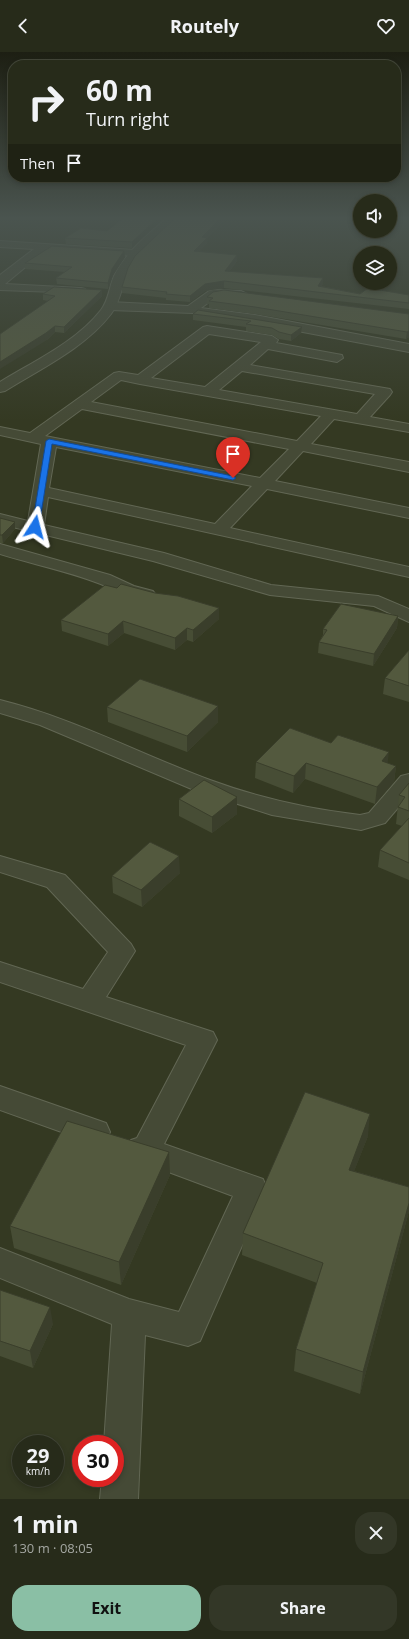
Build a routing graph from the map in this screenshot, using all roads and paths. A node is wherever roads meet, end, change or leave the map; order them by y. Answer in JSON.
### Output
{"nodes":[{"id":1,"x":114,"y":286,"type":"edge"},
{"id":2,"x":0,"y":287,"type":"edge"},
{"id":3,"x":91,"y":292,"type":"edge"},
{"id":4,"x":254,"y":296,"type":"edge"},
{"id":5,"x":110,"y":306,"type":"junction"},
{"id":6,"x":190,"y":310,"type":"junction"},
{"id":7,"x":265,"y":346,"type":"junction"},
{"id":8,"x":409,"y":348,"type":"edge"},
{"id":9,"x":337,"y":358,"type":"dead end"},
{"id":10,"x":240,"y":367,"type":"junction"},
{"id":11,"x":140,"y":380,"type":"junction"},
{"id":12,"x":0,"y":388,"type":"edge"},
{"id":13,"x":208,"y":392,"type":"junction"},
{"id":14,"x":80,"y":404,"type":"junction"},
{"id":15,"x":332,"y":414,"type":"junction"},
{"id":16,"x":360,"y":420,"type":"junction"},
{"id":17,"x":409,"y":428,"type":"edge"},
{"id":18,"x":0,"y":431,"type":"edge"},
{"id":19,"x":32,"y":438,"type":"junction"},
{"id":20,"x":49,"y":441,"type":"junction"},
{"id":21,"x":301,"y":446,"type":"junction"},
{"id":22,"x":409,"y":467,"type":"edge"},
{"id":23,"x":263,"y":484,"type":"junction"},
{"id":24,"x":41,"y":490,"type":"junction"},
{"id":25,"x":409,"y":513,"type":"edge"},
{"id":26,"x":0,"y":519,"type":"edge"},
{"id":27,"x":35,"y":527,"type":"junction"},
{"id":28,"x":219,"y":530,"type":"junction"},
{"id":29,"x":0,"y":549,"type":"edge"},
{"id":30,"x":409,"y":572,"type":"edge"},
{"id":31,"x":162,"y":598,"type":"edge"},
{"id":32,"x":409,"y":616,"type":"edge"},
{"id":33,"x":0,"y":706,"type":"edge"},
{"id":34,"x":409,"y":781,"type":"edge"},
{"id":35,"x":0,"y":864,"type":"edge"},
{"id":36,"x":0,"y":972,"type":"edge"},
{"id":37,"x":89,"y":1002,"type":"junction"},
{"id":38,"x":0,"y":1098,"type":"edge"},
{"id":39,"x":146,"y":1150,"type":"junction"},
{"id":40,"x":0,"y":1263,"type":"edge"},
{"id":41,"x":129,"y":1315,"type":"junction"},
{"id":42,"x":120,"y":1499,"type":"edge"}],
"edges":[{"from":1,"to":5,"type":"street"},
{"from":2,"to":3,"type":"street"},
{"from":4,"to":6,"type":"street"},
{"from":5,"to":6,"type":"street"},
{"from":5,"to":12,"type":"street"},
{"from":6,"to":8,"type":"street"},
{"from":7,"to":9,"type":"street"},
{"from":7,"to":10,"type":"street"},
{"from":7,"to":11,"type":"street"},
{"from":10,"to":13,"type":"street"},
{"from":10,"to":16,"type":"street"},
{"from":11,"to":13,"type":"street"},
{"from":11,"to":14,"type":"street"},
{"from":13,"to":15,"type":"street"},
{"from":14,"to":19,"type":"street"},
{"from":14,"to":21,"type":"street"},
{"from":15,"to":16,"type":"street"},
{"from":15,"to":21,"type":"street"},
{"from":16,"to":17,"type":"street"},
{"from":18,"to":19,"type":"street"},
{"from":19,"to":20,"type":"street"},
{"from":20,"to":23,"type":"street"},
{"from":20,"to":24,"type":"street"},
{"from":21,"to":22,"type":"street"},
{"from":21,"to":23,"type":"street"},
{"from":23,"to":25,"type":"street"},
{"from":23,"to":28,"type":"street"},
{"from":24,"to":27,"type":"street"},
{"from":24,"to":28,"type":"street"},
{"from":26,"to":27,"type":"street"},
{"from":27,"to":32,"type":"street"},
{"from":28,"to":30,"type":"street"},
{"from":29,"to":31,"type":"street"},
{"from":33,"to":34,"type":"street"},
{"from":35,"to":37,"type":"street"},
{"from":36,"to":37,"type":"street"},
{"from":37,"to":39,"type":"street"},
{"from":38,"to":39,"type":"street"},
{"from":39,"to":41,"type":"street"},
{"from":40,"to":41,"type":"street"},
{"from":41,"to":42,"type":"street"}]}
